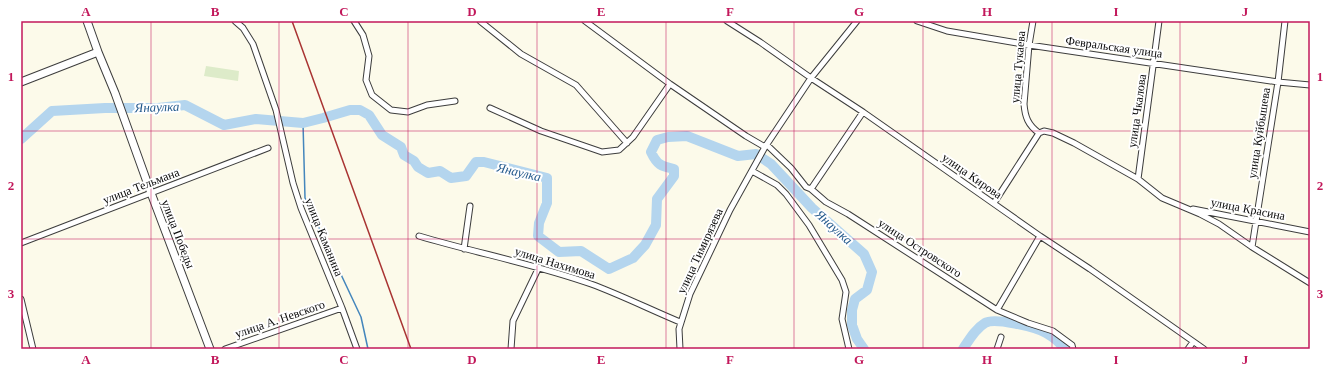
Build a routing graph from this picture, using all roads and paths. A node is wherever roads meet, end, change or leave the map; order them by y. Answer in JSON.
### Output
{"nodes":[{"id":1,"x":87,"y":21,"type":"edge"},
{"id":2,"x":235,"y":21,"type":"edge"},
{"id":3,"x":354,"y":21,"type":"edge"},
{"id":4,"x":480,"y":21,"type":"edge"},
{"id":5,"x":585,"y":21,"type":"edge"},
{"id":6,"x":727,"y":21,"type":"edge"},
{"id":7,"x":857,"y":21,"type":"edge"},
{"id":8,"x":917,"y":21,"type":"edge"},
{"id":9,"x":1033,"y":21,"type":"edge"},
{"id":10,"x":1160,"y":21,"type":"edge"},
{"id":11,"x":1285,"y":21,"type":"edge"},
{"id":12,"x":1029,"y":45,"type":"junction"},
{"id":13,"x":98,"y":52,"type":"junction"},
{"id":14,"x":1154,"y":63,"type":"junction"},
{"id":15,"x":811,"y":78,"type":"junction"},
{"id":16,"x":21,"y":82,"type":"edge"},
{"id":17,"x":1278,"y":82,"type":"junction"},
{"id":18,"x":670,"y":84,"type":"junction"},
{"id":19,"x":1310,"y":85,"type":"edge"},
{"id":20,"x":455,"y":101,"type":"dead end"},
{"id":21,"x":490,"y":108,"type":"dead end"},
{"id":22,"x":863,"y":112,"type":"junction"},
{"id":23,"x":1039,"y":133,"type":"junction"},
{"id":24,"x":626,"y":143,"type":"junction"},
{"id":25,"x":766,"y":146,"type":"junction"},
{"id":26,"x":268,"y":148,"type":"dead end"},
{"id":27,"x":752,"y":171,"type":"junction"},
{"id":28,"x":1138,"y":179,"type":"junction"},
{"id":29,"x":811,"y":189,"type":"junction"},
{"id":30,"x":151,"y":193,"type":"junction"},
{"id":31,"x":994,"y":203,"type":"junction"},
{"id":32,"x":470,"y":206,"type":"dead end"},
{"id":33,"x":1181,"y":207,"type":"junction"},
{"id":34,"x":1256,"y":221,"type":"junction"},
{"id":35,"x":1310,"y":232,"type":"edge"},
{"id":36,"x":419,"y":236,"type":"dead end"},
{"id":37,"x":1040,"y":236,"type":"junction"},
{"id":38,"x":21,"y":243,"type":"edge"},
{"id":39,"x":1252,"y":247,"type":"junction"},
{"id":40,"x":464,"y":249,"type":"junction"},
{"id":41,"x":539,"y":267,"type":"junction"},
{"id":42,"x":1310,"y":284,"type":"edge"},
{"id":43,"x":21,"y":299,"type":"edge"},
{"id":44,"x":342,"y":308,"type":"junction"},
{"id":45,"x":996,"y":310,"type":"junction"},
{"id":46,"x":680,"y":322,"type":"junction"},
{"id":47,"x":1001,"y":337,"type":"dead end"},
{"id":48,"x":1193,"y":342,"type":"junction"},
{"id":49,"x":33,"y":349,"type":"edge"},
{"id":50,"x":210,"y":349,"type":"edge"},
{"id":51,"x":225,"y":349,"type":"edge"},
{"id":52,"x":357,"y":349,"type":"edge"},
{"id":53,"x":511,"y":349,"type":"edge"},
{"id":54,"x":680,"y":349,"type":"edge"},
{"id":55,"x":849,"y":349,"type":"edge"},
{"id":56,"x":997,"y":349,"type":"edge"},
{"id":57,"x":1073,"y":349,"type":"edge"},
{"id":58,"x":1188,"y":349,"type":"edge"},
{"id":59,"x":1204,"y":349,"type":"edge"}],
"edges":[{"from":1,"to":13,"type":"street"},
{"from":2,"to":44,"type":"street","name":"улица Каманина"},
{"from":3,"to":20,"type":"street"},
{"from":4,"to":24,"type":"street"},
{"from":5,"to":18,"type":"street","name":"улица Островского"},
{"from":6,"to":15,"type":"street","name":"улица Кирова"},
{"from":7,"to":15,"type":"street"},
{"from":8,"to":12,"type":"street","name":"Февральская улица"},
{"from":9,"to":12,"type":"street","name":"улица Тукаева"},
{"from":10,"to":14,"type":"street","name":"улица Чкалова"},
{"from":11,"to":17,"type":"street","name":"улица Куйбышева"},
{"from":12,"to":14,"type":"street","name":"Февральская улица"},
{"from":12,"to":23,"type":"street","name":"улица Тукаева"},
{"from":13,"to":16,"type":"street"},
{"from":13,"to":30,"type":"street","name":"улица Победы"},
{"from":14,"to":17,"type":"street","name":"Февральская улица"},
{"from":14,"to":28,"type":"street","name":"улица Чкалова"},
{"from":15,"to":22,"type":"street","name":"улица Кирова"},
{"from":15,"to":25,"type":"street"},
{"from":17,"to":19,"type":"street","name":"Февральская улица"},
{"from":17,"to":34,"type":"street","name":"улица Куйбышева"},
{"from":18,"to":24,"type":"street"},
{"from":18,"to":25,"type":"street","name":"улица Островского"},
{"from":21,"to":24,"type":"street"},
{"from":22,"to":29,"type":"street"},
{"from":22,"to":31,"type":"street","name":"улица Кирова"},
{"from":23,"to":28,"type":"street"},
{"from":23,"to":31,"type":"street"},
{"from":25,"to":27,"type":"street","name":"улица Тимирязева"},
{"from":25,"to":29,"type":"street","name":"улица Островского"},
{"from":26,"to":30,"type":"street","name":"улица Тельмана"},
{"from":27,"to":46,"type":"street","name":"улица Тимирязева"},
{"from":27,"to":55,"type":"street"},
{"from":28,"to":33,"type":"street"},
{"from":29,"to":45,"type":"street","name":"улица Островского"},
{"from":30,"to":38,"type":"street","name":"улица Тельмана"},
{"from":30,"to":50,"type":"street","name":"улица Победы"},
{"from":31,"to":37,"type":"street","name":"улица Кирова"},
{"from":32,"to":40,"type":"street"},
{"from":33,"to":34,"type":"street","name":"улица Красина"},
{"from":33,"to":39,"type":"street"},
{"from":34,"to":35,"type":"street","name":"улица Красина"},
{"from":34,"to":39,"type":"street","name":"улица Куйбышева"},
{"from":36,"to":40,"type":"street","name":"улица Нахимова"},
{"from":37,"to":45,"type":"street"},
{"from":37,"to":48,"type":"street","name":"улица Кирова"},
{"from":39,"to":42,"type":"street"},
{"from":40,"to":41,"type":"street","name":"улица Нахимова"},
{"from":41,"to":46,"type":"street","name":"улица Нахимова"},
{"from":41,"to":53,"type":"street"},
{"from":43,"to":49,"type":"street"},
{"from":44,"to":51,"type":"street","name":"улица А. Невского"},
{"from":44,"to":52,"type":"street","name":"улица Каманина"},
{"from":45,"to":57,"type":"street","name":"улица Островского"},
{"from":46,"to":54,"type":"street","name":"улица Тимирязева"},
{"from":47,"to":56,"type":"street"},
{"from":48,"to":58,"type":"street"},
{"from":48,"to":59,"type":"street","name":"улица Кирова"}]}
